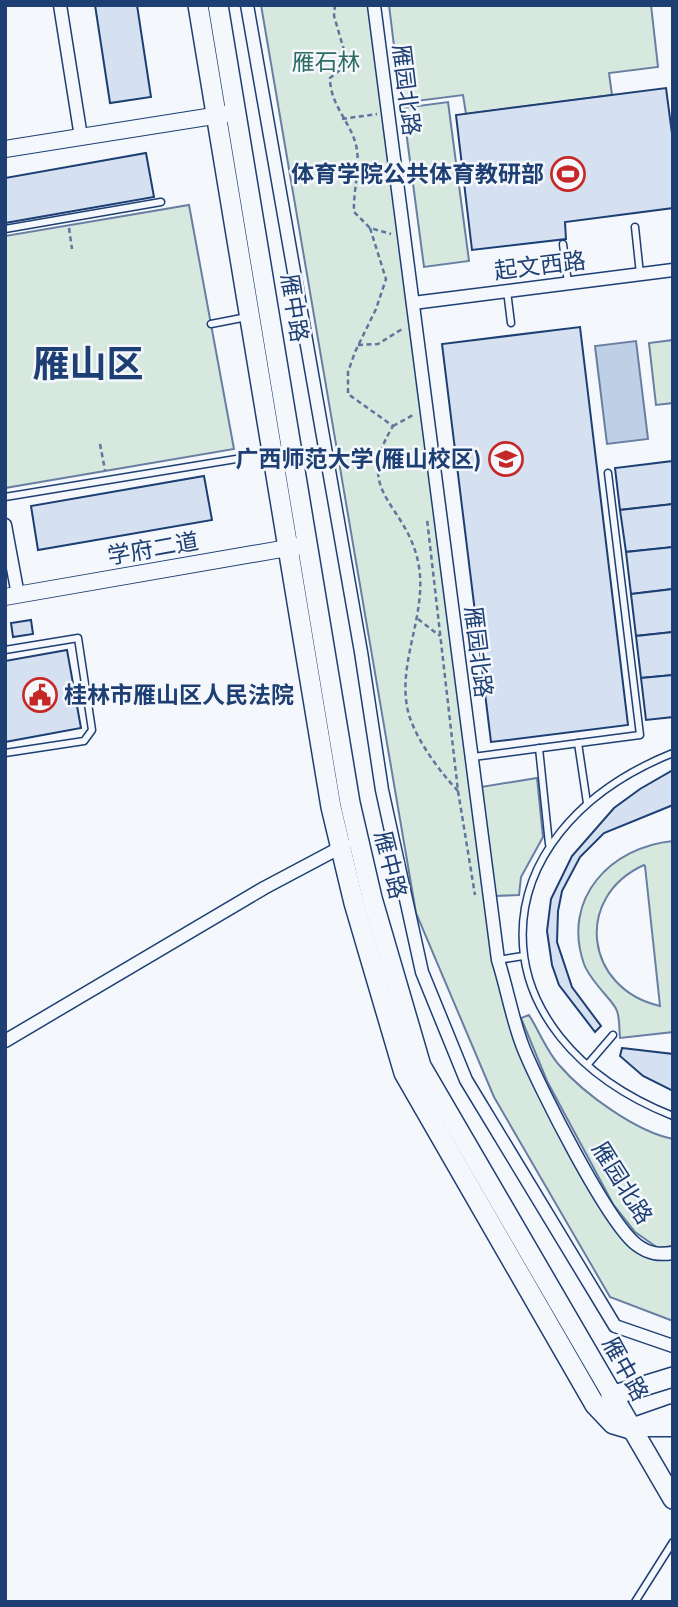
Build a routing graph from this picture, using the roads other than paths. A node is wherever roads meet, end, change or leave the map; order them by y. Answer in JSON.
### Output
{"nodes":[{"id":1,"x":60,"y":5,"type":"edge"},
{"id":2,"x":198,"y":5,"type":"edge"},
{"id":3,"x":218,"y":5,"type":"edge"},
{"id":4,"x":247,"y":5,"type":"edge"},
{"id":5,"x":374,"y":5,"type":"edge"},
{"id":6,"x":226,"y":114,"type":"junction"},
{"id":7,"x":80,"y":137,"type":"junction"},
{"id":8,"x":5,"y":149,"type":"edge"},
{"id":9,"x":161,"y":202,"type":"dead end"},
{"id":10,"x":635,"y":227,"type":"dead end"},
{"id":11,"x":5,"y":229,"type":"edge"},
{"id":12,"x":563,"y":244,"type":"dead end"},
{"id":13,"x":673,"y":270,"type":"edge"},
{"id":14,"x":640,"y":274,"type":"junction"},
{"id":15,"x":568,"y":283,"type":"junction"},
{"id":16,"x":508,"y":291,"type":"junction"},
{"id":17,"x":413,"y":303,"type":"junction"},
{"id":18,"x":260,"y":315,"type":"junction"},
{"id":19,"x":511,"y":323,"type":"dead end"},
{"id":20,"x":211,"y":324,"type":"dead end"},
{"id":21,"x":236,"y":458,"type":"dead end"},
{"id":22,"x":608,"y":473,"type":"dead end"},
{"id":23,"x":5,"y":497,"type":"edge"},
{"id":24,"x":5,"y":525,"type":"edge"},
{"id":25,"x":308,"y":545,"type":"junction"},
{"id":26,"x":288,"y":548,"type":"junction"},
{"id":27,"x":12,"y":596,"type":"edge"},
{"id":28,"x":5,"y":650,"type":"edge"},
{"id":29,"x":578,"y":743,"type":"junction"},
{"id":30,"x":539,"y":748,"type":"junction"},
{"id":31,"x":5,"y":753,"type":"edge"},
{"id":32,"x":673,"y":753,"type":"edge"},
{"id":33,"x":471,"y":757,"type":"junction"},
{"id":34,"x":587,"y":803,"type":"junction"},
{"id":35,"x":350,"y":844,"type":"junction"},
{"id":36,"x":549,"y":846,"type":"junction"},
{"id":37,"x":523,"y":956,"type":"junction"},
{"id":38,"x":498,"y":960,"type":"junction"},
{"id":39,"x":613,"y":1035,"type":"dead end"},
{"id":40,"x":5,"y":1041,"type":"edge"},
{"id":41,"x":588,"y":1064,"type":"junction"},
{"id":42,"x":673,"y":1116,"type":"edge"},
{"id":43,"x":667,"y":1254,"type":"edge"},
{"id":44,"x":673,"y":1346,"type":"edge"},
{"id":45,"x":673,"y":1377,"type":"edge"},
{"id":46,"x":611,"y":1396,"type":"junction"},
{"id":47,"x":673,"y":1414,"type":"edge"},
{"id":48,"x":631,"y":1429,"type":"junction"},
{"id":49,"x":673,"y":1430,"type":"edge"},
{"id":50,"x":673,"y":1499,"type":"edge"},
{"id":51,"x":673,"y":1542,"type":"edge"},
{"id":52,"x":635,"y":1602,"type":"edge"}],
"edges":[{"from":1,"to":7,"type":"street"},
{"from":2,"to":6,"type":"main road","name":"雁中路"},
{"from":3,"to":6,"type":"main road","name":"雁中路"},
{"from":4,"to":44,"type":"street"},
{"from":5,"to":17,"type":"street","name":"雁园北路"},
{"from":6,"to":7,"type":"street"},
{"from":6,"to":18,"type":"main road","name":"雁中路"},
{"from":7,"to":8,"type":"street"},
{"from":9,"to":11,"type":"lane"},
{"from":10,"to":14,"type":"lane"},
{"from":12,"to":15,"type":"lane"},
{"from":13,"to":14,"type":"street","name":"起文西路"},
{"from":14,"to":15,"type":"street","name":"起文西路"},
{"from":15,"to":16,"type":"street","name":"起文西路"},
{"from":16,"to":17,"type":"street","name":"起文西路"},
{"from":16,"to":19,"type":"lane"},
{"from":17,"to":33,"type":"street","name":"雁园北路"},
{"from":18,"to":20,"type":"lane"},
{"from":18,"to":25,"type":"main road","name":"雁中路"},
{"from":18,"to":26,"type":"main road","name":"雁中路"},
{"from":21,"to":23,"type":"lane"},
{"from":22,"to":29,"type":"lane"},
{"from":24,"to":27,"type":"street"},
{"from":25,"to":26,"type":"street","name":"学府二道"},
{"from":25,"to":35,"type":"main road","name":"雁中路"},
{"from":26,"to":27,"type":"street","name":"学府二道"},
{"from":26,"to":35,"type":"main road","name":"雁中路"},
{"from":28,"to":31,"type":"lane"},
{"from":29,"to":30,"type":"lane"},
{"from":29,"to":34,"type":"lane"},
{"from":30,"to":33,"type":"lane"},
{"from":30,"to":36,"type":"lane"},
{"from":32,"to":34,"type":"lane"},
{"from":33,"to":38,"type":"street","name":"雁园北路"},
{"from":34,"to":36,"type":"lane"},
{"from":35,"to":40,"type":"street"},
{"from":35,"to":46,"type":"main road","name":"雁中路"},
{"from":35,"to":48,"type":"main road","name":"雁中路"},
{"from":36,"to":37,"type":"lane"},
{"from":37,"to":38,"type":"lane"},
{"from":37,"to":41,"type":"lane"},
{"from":38,"to":43,"type":"street","name":"雁园北路"},
{"from":39,"to":41,"type":"lane"},
{"from":41,"to":42,"type":"lane"},
{"from":45,"to":46,"type":"main road"},
{"from":46,"to":48,"type":"main road","name":"雁中路"},
{"from":47,"to":48,"type":"main road"},
{"from":48,"to":49,"type":"street"},
{"from":48,"to":50,"type":"main road"},
{"from":51,"to":52,"type":"lane"}]}
